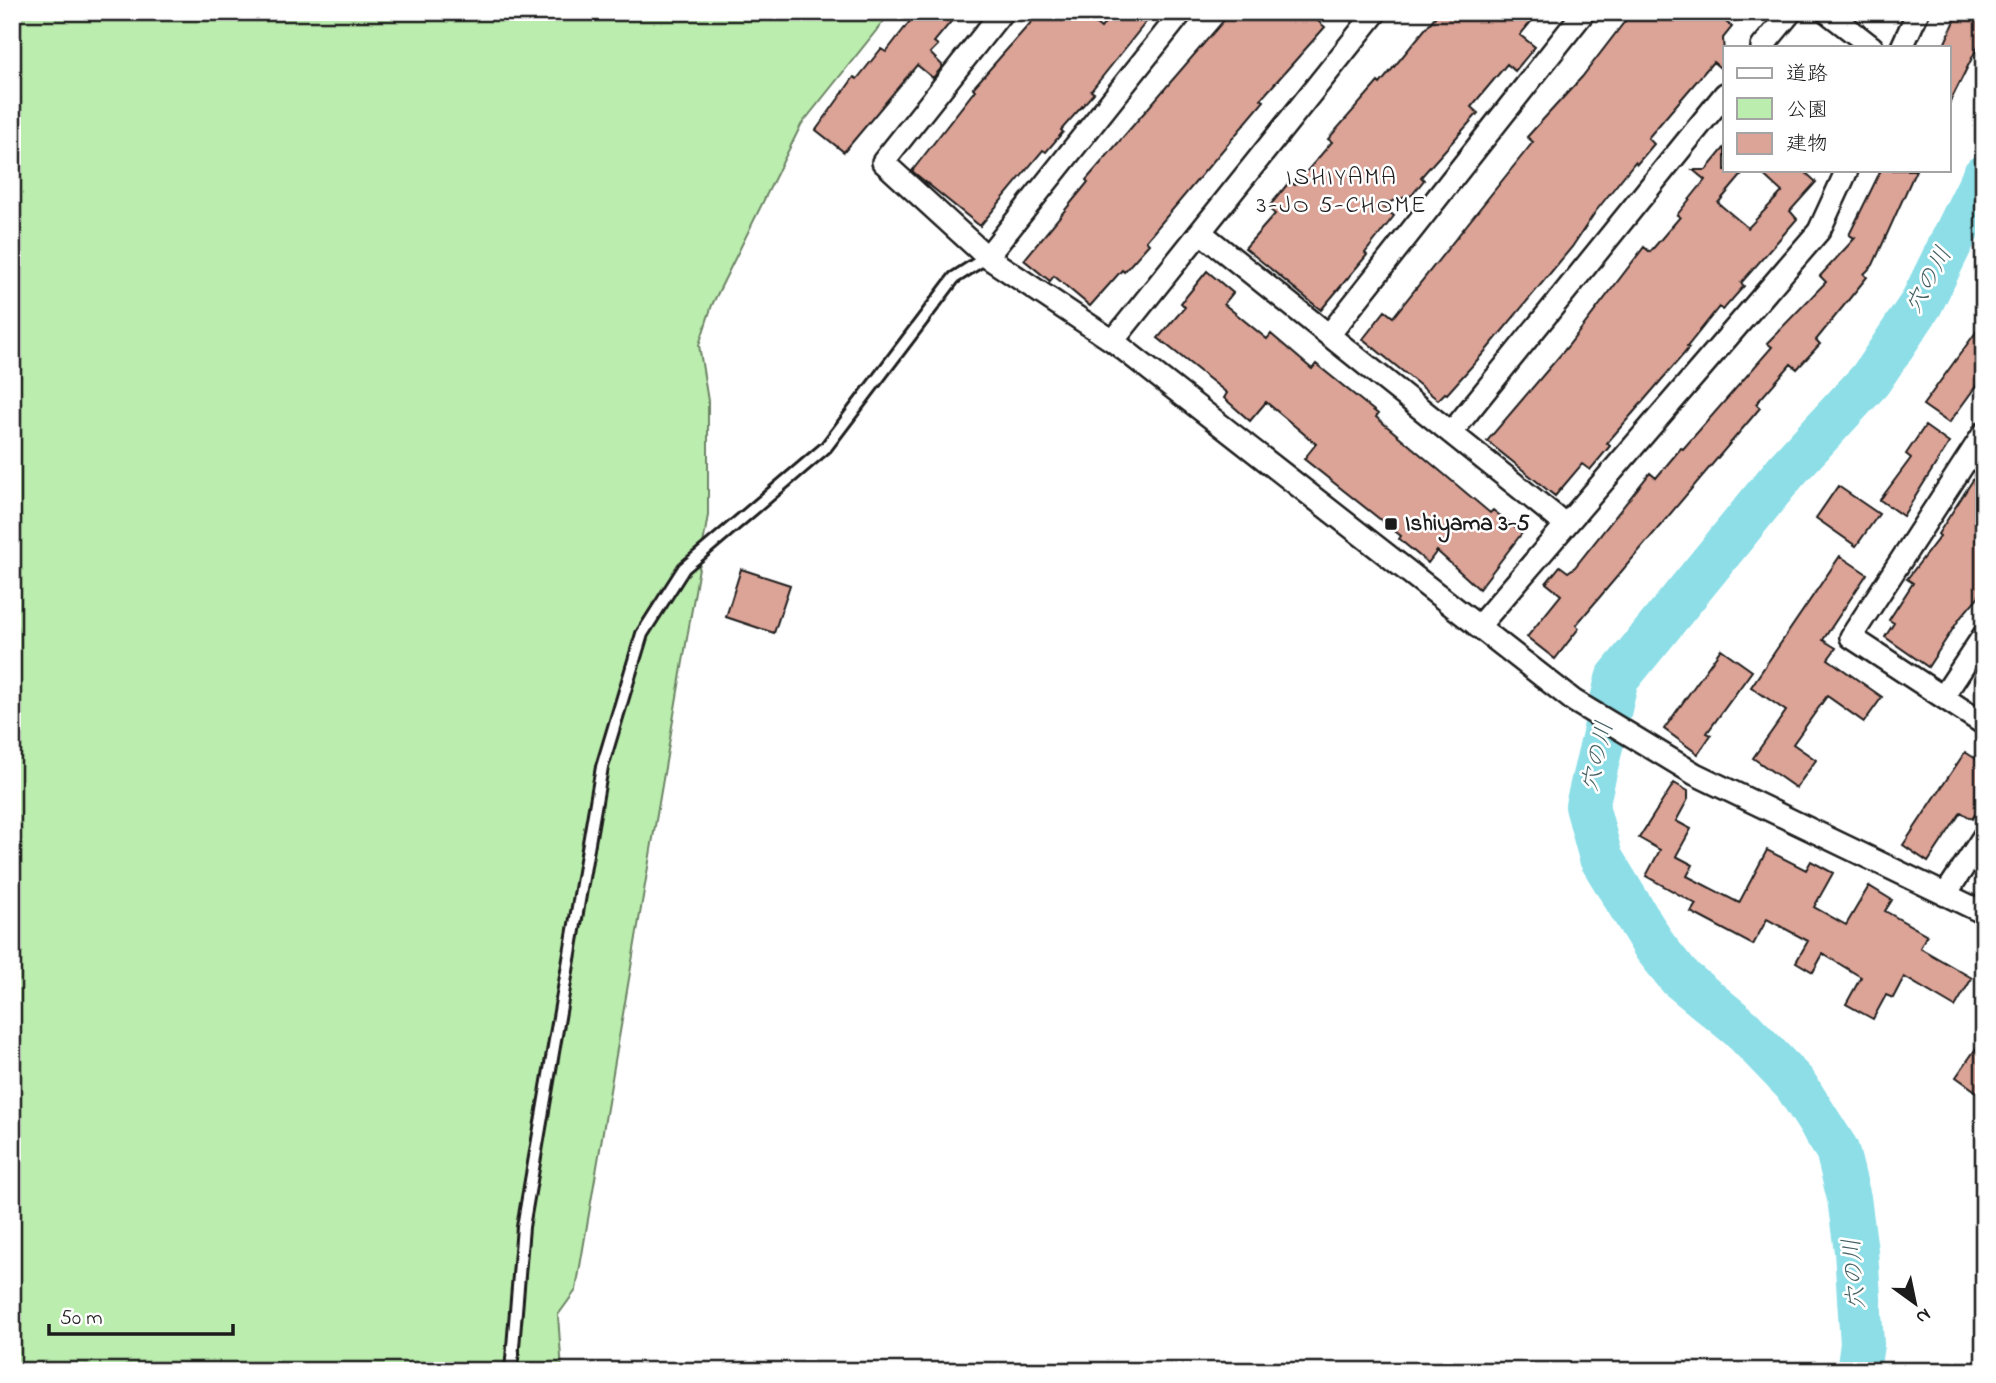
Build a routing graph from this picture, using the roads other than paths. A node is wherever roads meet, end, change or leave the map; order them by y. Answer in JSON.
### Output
{"nodes":[{"id":1,"x":1002,"y":12,"type":"edge"},
{"id":2,"x":1182,"y":12,"type":"edge"},
{"id":3,"x":1584,"y":12,"type":"edge"},
{"id":4,"x":1791,"y":12,"type":"edge"},
{"id":5,"x":1827,"y":12,"type":"edge"},
{"id":6,"x":1919,"y":12,"type":"edge"},
{"id":7,"x":1365,"y":16,"type":"edge"},
{"id":8,"x":1763,"y":46,"type":"edge"},
{"id":9,"x":1871,"y":46,"type":"edge"},
{"id":10,"x":1902,"y":46,"type":"edge"},
{"id":11,"x":1723,"y":96,"type":"edge"},
{"id":12,"x":1846,"y":172,"type":"edge"},
{"id":13,"x":1200,"y":232,"type":"junction"},
{"id":14,"x":987,"y":257,"type":"junction"},
{"id":15,"x":1329,"y":335,"type":"junction"},
{"id":16,"x":1112,"y":341,"type":"junction"},
{"id":17,"x":1451,"y":433,"type":"junction"},
{"id":18,"x":1984,"y":433,"type":"edge"},
{"id":19,"x":1566,"y":525,"type":"junction"},
{"id":20,"x":1478,"y":627,"type":"junction"},
{"id":21,"x":1984,"y":635,"type":"edge"},
{"id":22,"x":1943,"y":698,"type":"junction"},
{"id":23,"x":1984,"y":724,"type":"edge"},
{"id":24,"x":1984,"y":836,"type":"edge"},
{"id":25,"x":1945,"y":895,"type":"junction"},
{"id":26,"x":1984,"y":913,"type":"edge"},
{"id":27,"x":511,"y":1371,"type":"edge"}],
"edges":[{"from":1,"to":14,"type":"street"},
{"from":2,"to":14,"type":"street"},
{"from":3,"to":15,"type":"street"},
{"from":4,"to":8,"type":"street"},
{"from":5,"to":9,"type":"street"},
{"from":6,"to":10,"type":"street"},
{"from":7,"to":13,"type":"street"},
{"from":11,"to":17,"type":"street"},
{"from":12,"to":19,"type":"street"},
{"from":13,"to":15,"type":"street"},
{"from":13,"to":16,"type":"street"},
{"from":14,"to":16,"type":"street"},
{"from":14,"to":27,"type":"lane"},
{"from":15,"to":17,"type":"street"},
{"from":16,"to":20,"type":"street"},
{"from":17,"to":19,"type":"street"},
{"from":18,"to":22,"type":"street"},
{"from":19,"to":20,"type":"street"},
{"from":20,"to":25,"type":"street"},
{"from":21,"to":22,"type":"street"},
{"from":22,"to":23,"type":"street"},
{"from":24,"to":25,"type":"street"},
{"from":25,"to":26,"type":"street"}]}
